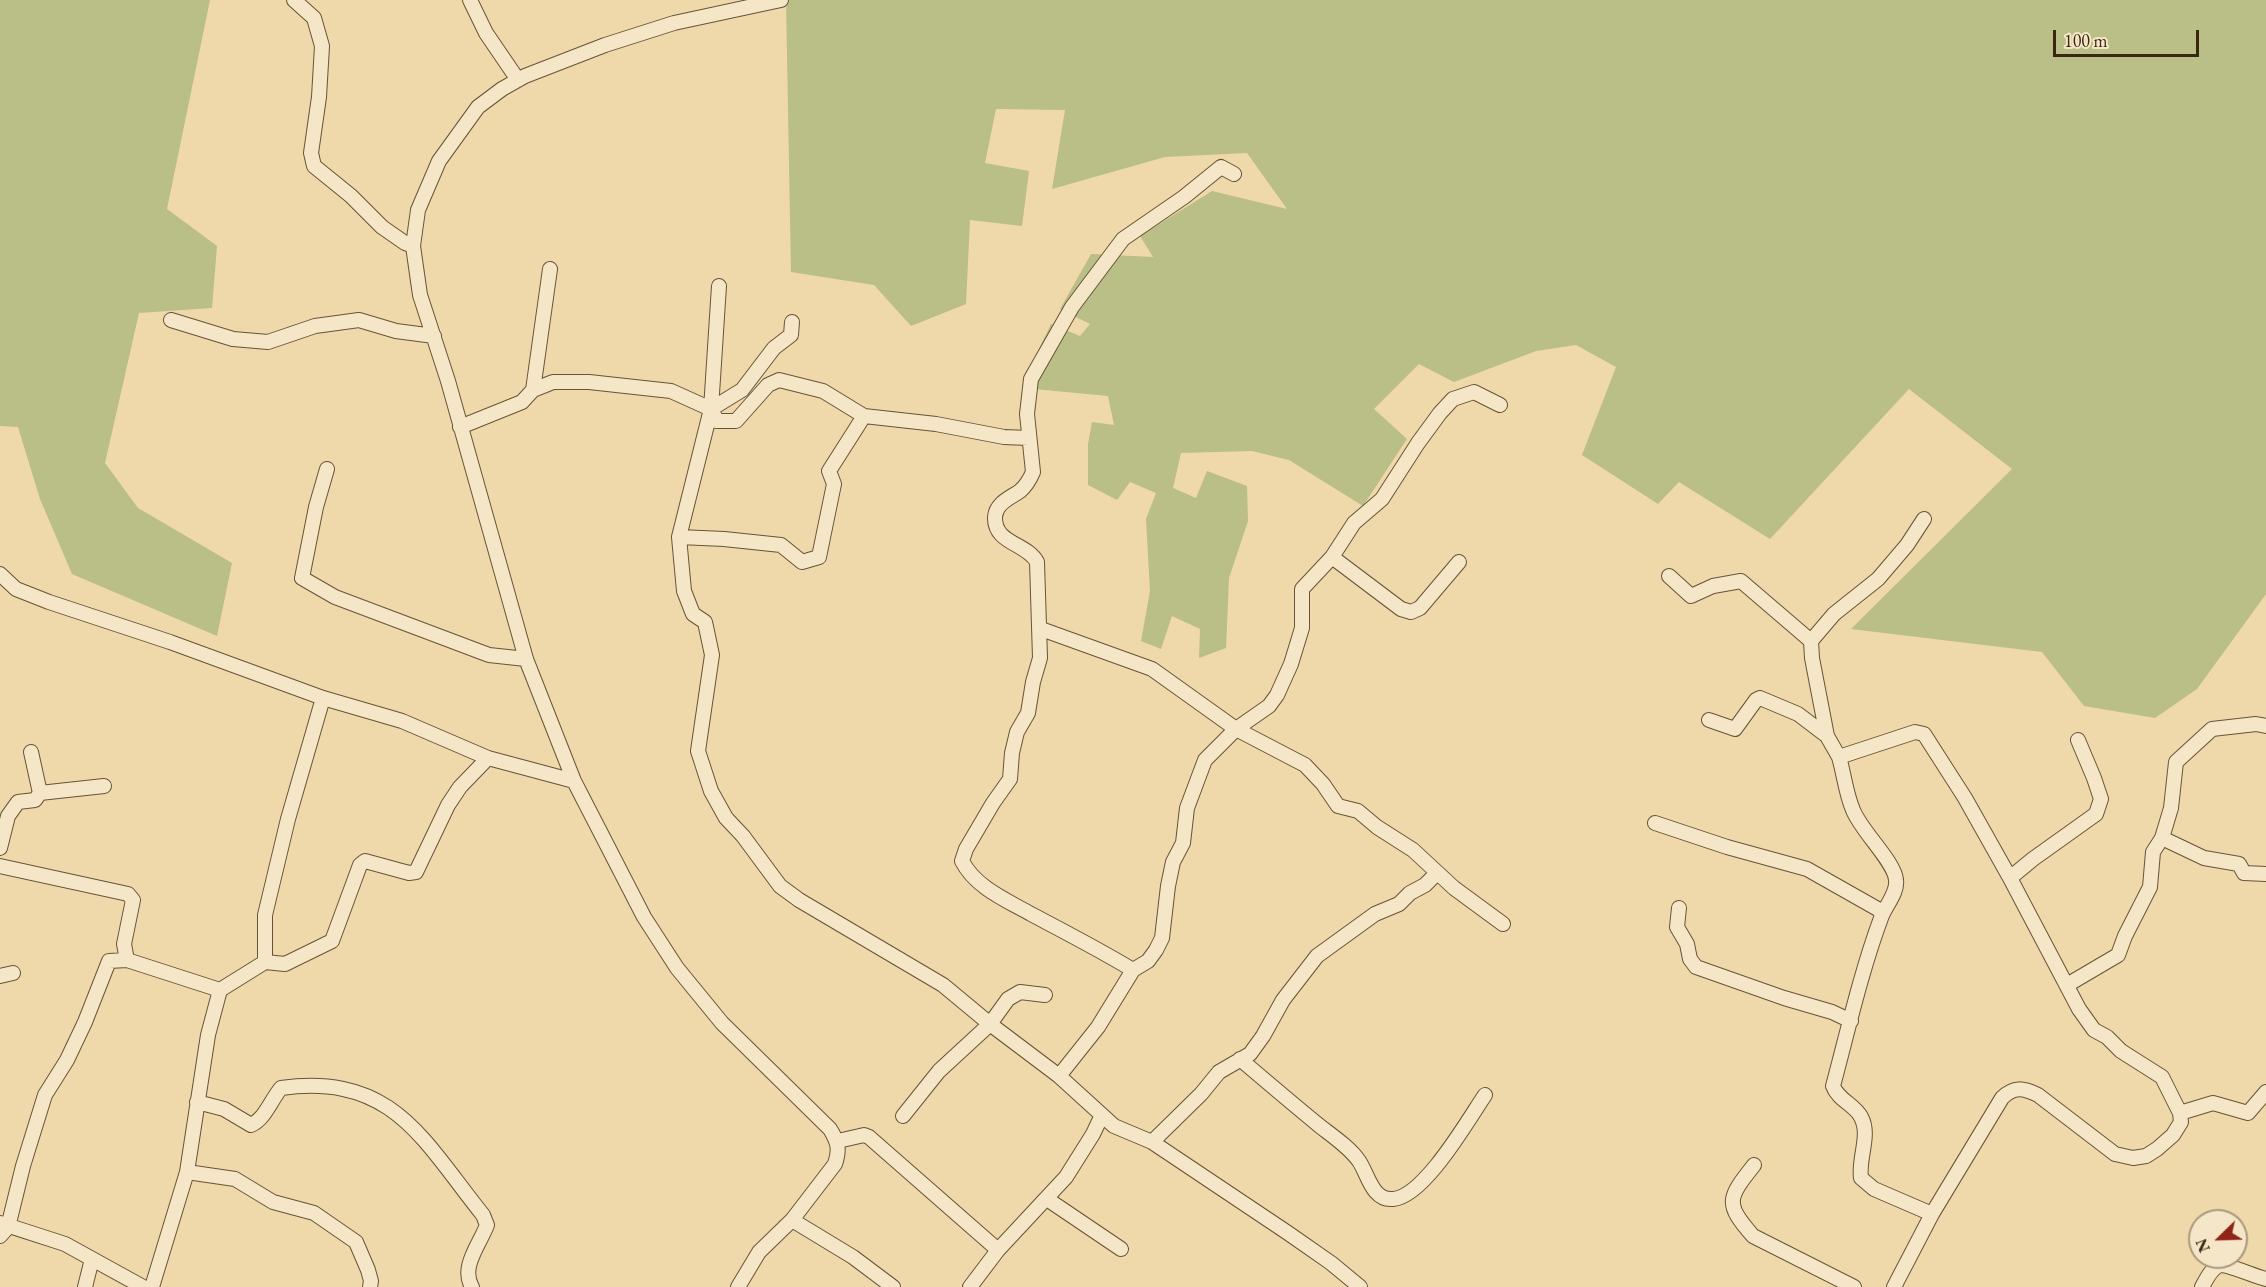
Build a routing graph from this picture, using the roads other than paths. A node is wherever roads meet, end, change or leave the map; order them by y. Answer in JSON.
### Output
{"nodes":[{"id":1,"x":294,"y":0,"type":"edge"},
{"id":2,"x":470,"y":0,"type":"edge"},
{"id":3,"x":781,"y":0,"type":"edge"},
{"id":4,"x":518,"y":80,"type":"junction"},
{"id":5,"x":1234,"y":174,"type":"dead end"},
{"id":6,"x":412,"y":246,"type":"junction"},
{"id":7,"x":550,"y":269,"type":"dead end"},
{"id":8,"x":719,"y":285,"type":"dead end"},
{"id":9,"x":171,"y":320,"type":"dead end"},
{"id":10,"x":792,"y":322,"type":"dead end"},
{"id":11,"x":434,"y":336,"type":"junction"},
{"id":12,"x":533,"y":390,"type":"junction"},
{"id":13,"x":1500,"y":405,"type":"dead end"},
{"id":14,"x":711,"y":409,"type":"junction"},
{"id":15,"x":864,"y":416,"type":"junction"},
{"id":16,"x":460,"y":427,"type":"junction"},
{"id":17,"x":1029,"y":438,"type":"junction"},
{"id":18,"x":327,"y":469,"type":"dead end"},
{"id":19,"x":1924,"y":519,"type":"dead end"},
{"id":20,"x":679,"y":537,"type":"junction"},
{"id":21,"x":1332,"y":557,"type":"junction"},
{"id":22,"x":1459,"y":562,"type":"dead end"},
{"id":23,"x":0,"y":574,"type":"edge"},
{"id":24,"x":1669,"y":576,"type":"dead end"},
{"id":25,"x":1041,"y":628,"type":"junction"},
{"id":26,"x":1811,"y":640,"type":"junction"},
{"id":27,"x":526,"y":658,"type":"junction"},
{"id":28,"x":323,"y":698,"type":"junction"},
{"id":29,"x":1709,"y":720,"type":"dead end"},
{"id":30,"x":2266,"y":726,"type":"edge"},
{"id":31,"x":1236,"y":729,"type":"junction"},
{"id":32,"x":1827,"y":736,"type":"junction"},
{"id":33,"x":2078,"y":740,"type":"dead end"},
{"id":34,"x":31,"y":752,"type":"dead end"},
{"id":35,"x":1839,"y":757,"type":"junction"},
{"id":36,"x":488,"y":758,"type":"junction"},
{"id":37,"x":574,"y":781,"type":"junction"},
{"id":38,"x":104,"y":786,"type":"dead end"},
{"id":39,"x":40,"y":793,"type":"junction"},
{"id":40,"x":1655,"y":823,"type":"dead end"},
{"id":41,"x":2162,"y":838,"type":"junction"},
{"id":42,"x":0,"y":848,"type":"edge"},
{"id":43,"x":0,"y":866,"type":"edge"},
{"id":44,"x":1437,"y":873,"type":"junction"},
{"id":45,"x":2266,"y":874,"type":"edge"},
{"id":46,"x":2010,"y":878,"type":"junction"},
{"id":47,"x":1679,"y":908,"type":"dead end"},
{"id":48,"x":1883,"y":912,"type":"junction"},
{"id":49,"x":1503,"y":924,"type":"dead end"},
{"id":50,"x":127,"y":960,"type":"junction"},
{"id":51,"x":265,"y":962,"type":"junction"},
{"id":52,"x":1133,"y":970,"type":"junction"},
{"id":53,"x":2067,"y":985,"type":"junction"},
{"id":54,"x":220,"y":990,"type":"junction"},
{"id":55,"x":1045,"y":995,"type":"dead end"},
{"id":56,"x":1851,"y":1021,"type":"junction"},
{"id":57,"x":990,"y":1024,"type":"junction"},
{"id":58,"x":1240,"y":1059,"type":"junction"},
{"id":59,"x":1059,"y":1076,"type":"junction"},
{"id":60,"x":2266,"y":1092,"type":"edge"},
{"id":61,"x":1485,"y":1095,"type":"dead end"},
{"id":62,"x":197,"y":1102,"type":"junction"},
{"id":63,"x":2180,"y":1113,"type":"junction"},
{"id":64,"x":1102,"y":1114,"type":"junction"},
{"id":65,"x":903,"y":1116,"type":"dead end"},
{"id":66,"x":838,"y":1141,"type":"junction"},
{"id":67,"x":1152,"y":1142,"type":"junction"},
{"id":68,"x":1754,"y":1166,"type":"dead end"},
{"id":69,"x":188,"y":1172,"type":"junction"},
{"id":70,"x":1047,"y":1199,"type":"junction"},
{"id":71,"x":1932,"y":1214,"type":"junction"},
{"id":72,"x":792,"y":1220,"type":"junction"},
{"id":73,"x":3,"y":1228,"type":"edge"},
{"id":74,"x":1121,"y":1249,"type":"dead end"},
{"id":75,"x":998,"y":1250,"type":"junction"},
{"id":76,"x":92,"y":1259,"type":"junction"},
{"id":77,"x":2266,"y":1279,"type":"edge"},
{"id":78,"x":85,"y":1287,"type":"edge"},
{"id":79,"x":143,"y":1287,"type":"edge"},
{"id":80,"x":152,"y":1287,"type":"edge"},
{"id":81,"x":370,"y":1287,"type":"edge"},
{"id":82,"x":472,"y":1287,"type":"edge"},
{"id":83,"x":738,"y":1287,"type":"edge"},
{"id":84,"x":893,"y":1287,"type":"edge"},
{"id":85,"x":970,"y":1287,"type":"edge"},
{"id":86,"x":1360,"y":1287,"type":"edge"},
{"id":87,"x":1854,"y":1287,"type":"edge"},
{"id":88,"x":1894,"y":1287,"type":"edge"},
{"id":89,"x":2202,"y":1287,"type":"edge"}],
"edges":[{"from":1,"to":6,"type":"street"},
{"from":2,"to":4,"type":"street"},
{"from":3,"to":4,"type":"street"},
{"from":4,"to":6,"type":"street"},
{"from":5,"to":17,"type":"street"},
{"from":6,"to":11,"type":"street"},
{"from":7,"to":12,"type":"street"},
{"from":8,"to":14,"type":"street"},
{"from":9,"to":11,"type":"street"},
{"from":10,"to":14,"type":"street"},
{"from":11,"to":16,"type":"street"},
{"from":12,"to":14,"type":"street"},
{"from":12,"to":16,"type":"street"},
{"from":13,"to":21,"type":"street"},
{"from":14,"to":15,"type":"street"},
{"from":14,"to":20,"type":"street"},
{"from":15,"to":17,"type":"street"},
{"from":15,"to":20,"type":"street"},
{"from":16,"to":27,"type":"street"},
{"from":17,"to":25,"type":"street"},
{"from":18,"to":27,"type":"street"},
{"from":19,"to":26,"type":"street"},
{"from":20,"to":57,"type":"street"},
{"from":21,"to":22,"type":"street"},
{"from":21,"to":31,"type":"street"},
{"from":23,"to":28,"type":"street"},
{"from":24,"to":26,"type":"street"},
{"from":25,"to":31,"type":"street"},
{"from":25,"to":52,"type":"street"},
{"from":26,"to":32,"type":"street"},
{"from":27,"to":37,"type":"street"},
{"from":28,"to":36,"type":"street"},
{"from":28,"to":51,"type":"street"},
{"from":29,"to":32,"type":"street"},
{"from":30,"to":41,"type":"street"},
{"from":31,"to":44,"type":"street"},
{"from":31,"to":52,"type":"street"},
{"from":32,"to":35,"type":"street"},
{"from":33,"to":46,"type":"street"},
{"from":34,"to":39,"type":"street"},
{"from":35,"to":46,"type":"street"},
{"from":35,"to":48,"type":"street"},
{"from":36,"to":37,"type":"street"},
{"from":36,"to":51,"type":"street"},
{"from":37,"to":66,"type":"street"},
{"from":38,"to":39,"type":"street"},
{"from":39,"to":42,"type":"street"},
{"from":40,"to":48,"type":"street"},
{"from":41,"to":45,"type":"street"},
{"from":41,"to":53,"type":"street"},
{"from":43,"to":50,"type":"street"},
{"from":44,"to":49,"type":"street"},
{"from":44,"to":58,"type":"street"},
{"from":46,"to":53,"type":"street"},
{"from":47,"to":56,"type":"street"},
{"from":48,"to":56,"type":"street"},
{"from":50,"to":54,"type":"street"},
{"from":50,"to":73,"type":"street"},
{"from":51,"to":54,"type":"street"},
{"from":52,"to":59,"type":"street"},
{"from":53,"to":63,"type":"street"},
{"from":54,"to":62,"type":"street"},
{"from":55,"to":57,"type":"street"},
{"from":56,"to":71,"type":"street"},
{"from":57,"to":59,"type":"street"},
{"from":57,"to":65,"type":"street"},
{"from":58,"to":61,"type":"street"},
{"from":58,"to":67,"type":"street"},
{"from":59,"to":64,"type":"street"},
{"from":60,"to":63,"type":"street"},
{"from":62,"to":69,"type":"street"},
{"from":62,"to":82,"type":"street"},
{"from":63,"to":71,"type":"street"},
{"from":64,"to":67,"type":"street"},
{"from":64,"to":70,"type":"street"},
{"from":66,"to":72,"type":"street"},
{"from":66,"to":75,"type":"street"},
{"from":67,"to":86,"type":"street"},
{"from":68,"to":87,"type":"street"},
{"from":69,"to":80,"type":"street"},
{"from":69,"to":81,"type":"street"},
{"from":70,"to":74,"type":"street"},
{"from":70,"to":75,"type":"street"},
{"from":71,"to":88,"type":"street"},
{"from":72,"to":83,"type":"street"},
{"from":72,"to":84,"type":"street"},
{"from":73,"to":76,"type":"street"},
{"from":75,"to":85,"type":"street"},
{"from":76,"to":78,"type":"street"},
{"from":76,"to":79,"type":"street"},
{"from":77,"to":89,"type":"street"}]}
